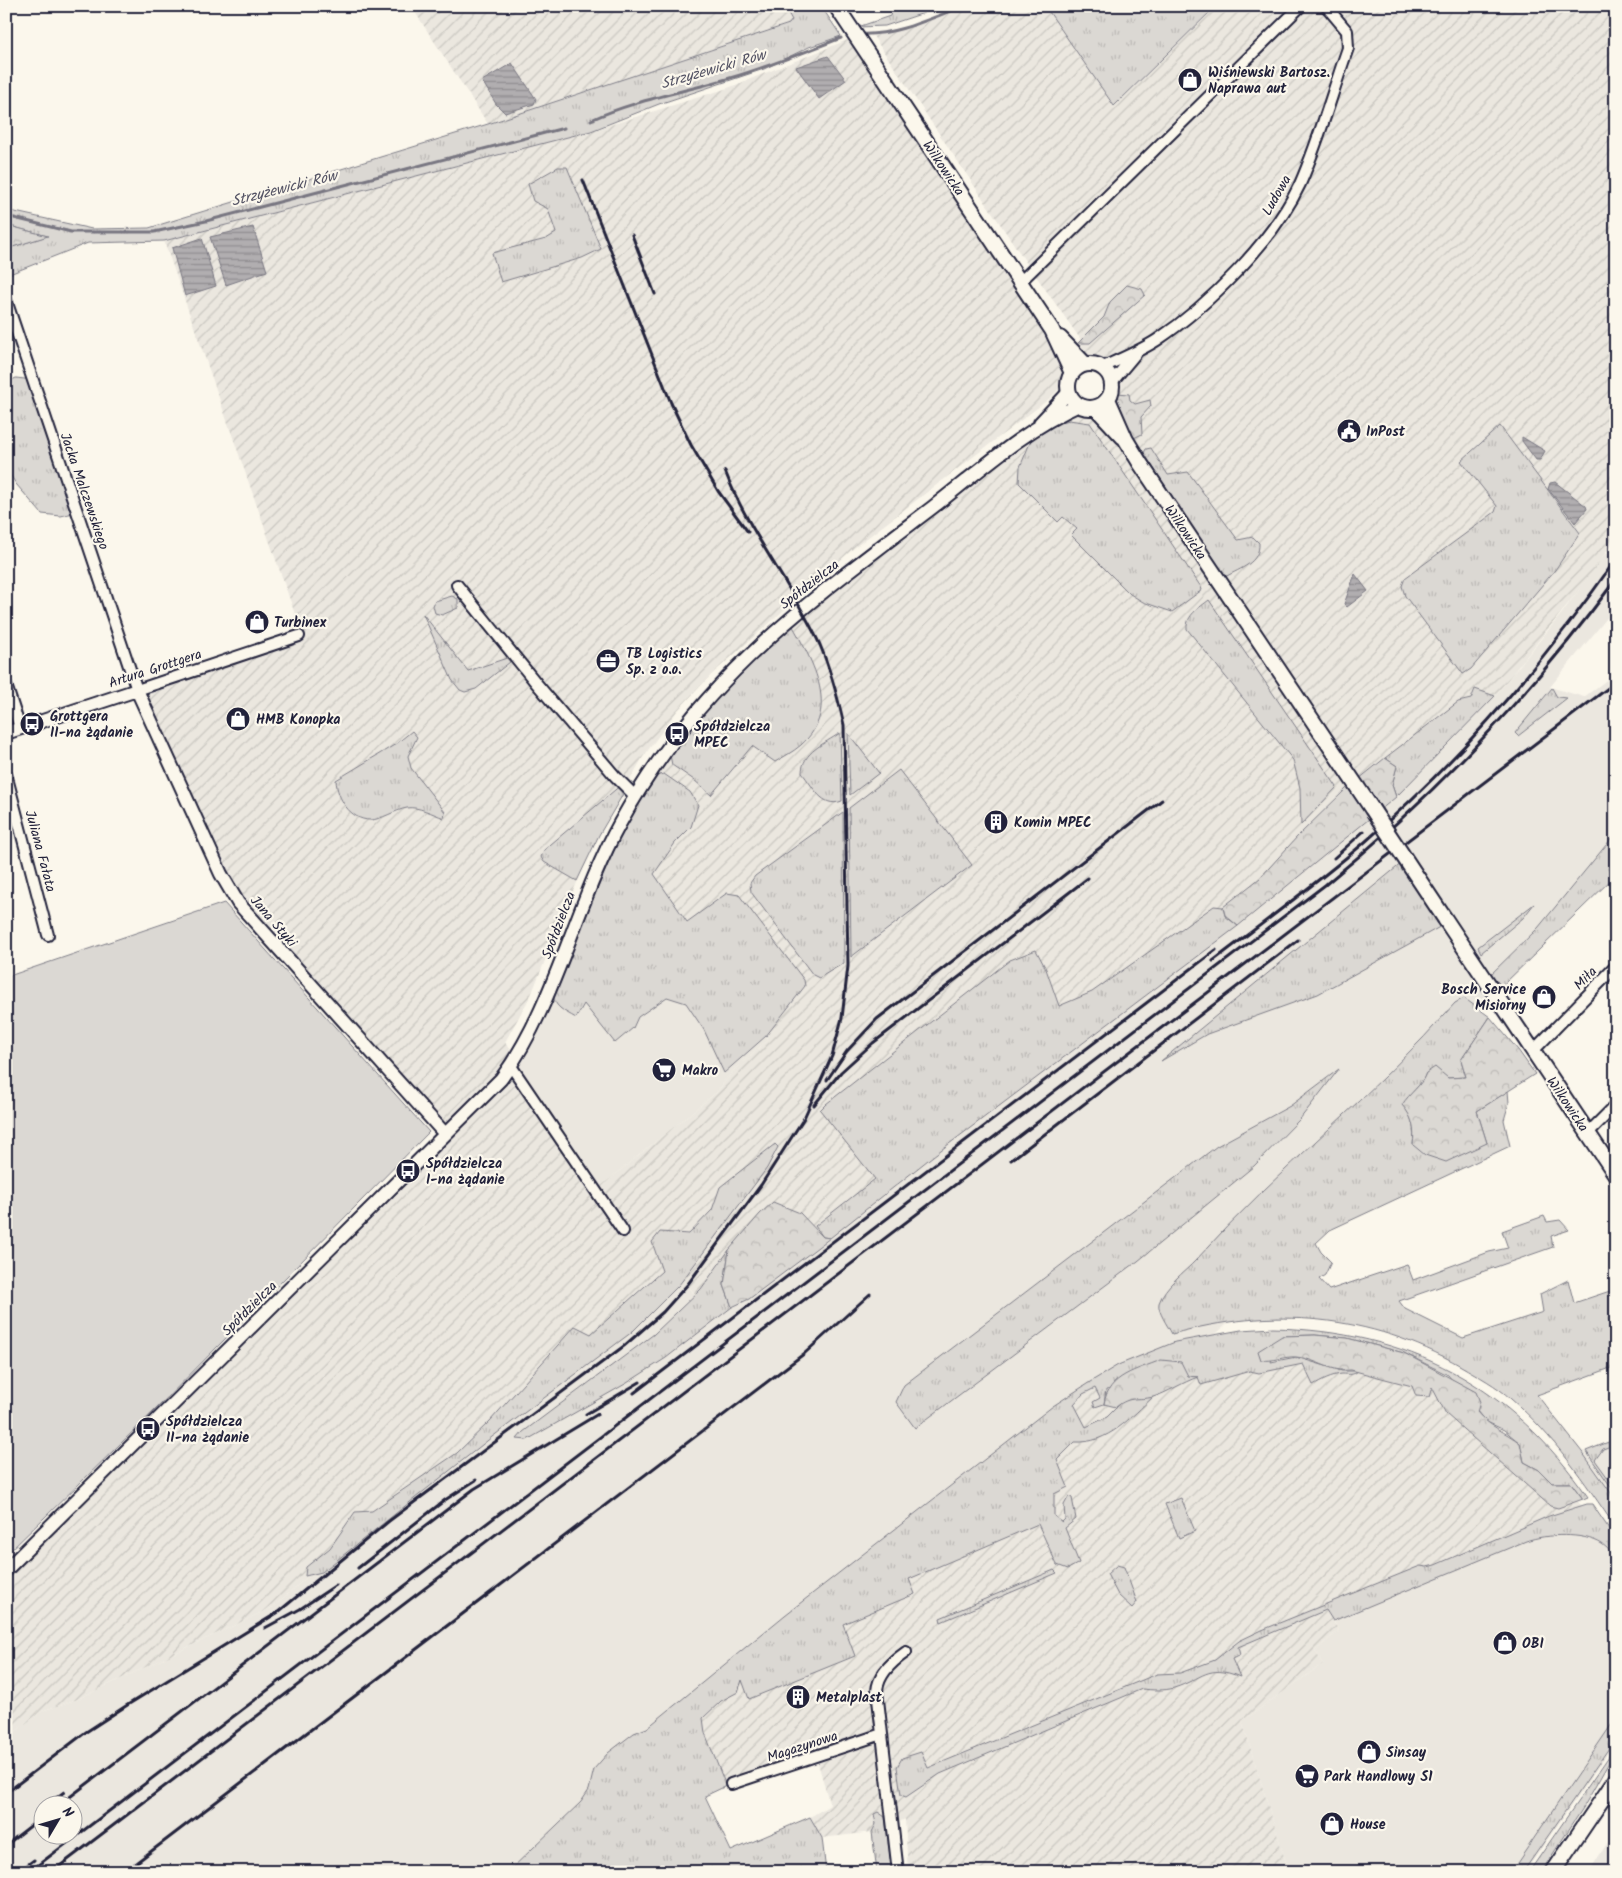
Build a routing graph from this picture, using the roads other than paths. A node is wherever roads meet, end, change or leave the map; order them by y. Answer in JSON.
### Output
{"nodes":[{"id":1,"x":836,"y":6,"type":"edge"},
{"id":2,"x":1301,"y":6,"type":"edge"},
{"id":3,"x":1326,"y":6,"type":"edge"},
{"id":4,"x":1020,"y":282,"type":"junction"},
{"id":5,"x":6,"y":300,"type":"edge"},
{"id":6,"x":1052,"y":330,"type":"junction"},
{"id":7,"x":1137,"y":352,"type":"junction"},
{"id":8,"x":1085,"y":364,"type":"junction"},
{"id":9,"x":1103,"y":367,"type":"junction"},
{"id":10,"x":1072,"y":373,"type":"junction"},
{"id":11,"x":1112,"y":382,"type":"junction"},
{"id":12,"x":1069,"y":392,"type":"junction"},
{"id":13,"x":1108,"y":399,"type":"junction"},
{"id":14,"x":1079,"y":405,"type":"junction"},
{"id":15,"x":1096,"y":408,"type":"junction"},
{"id":16,"x":1035,"y":429,"type":"junction"},
{"id":17,"x":1126,"y":440,"type":"junction"},
{"id":18,"x":457,"y":585,"type":"dead end"},
{"id":19,"x":299,"y":636,"type":"dead end"},
{"id":20,"x":6,"y":685,"type":"edge"},
{"id":21,"x":137,"y":690,"type":"junction"},
{"id":22,"x":20,"y":728,"type":"junction"},
{"id":23,"x":6,"y":732,"type":"edge"},
{"id":24,"x":6,"y":774,"type":"edge"},
{"id":25,"x":635,"y":796,"type":"junction"},
{"id":26,"x":48,"y":935,"type":"dead end"},
{"id":27,"x":1616,"y":966,"type":"edge"},
{"id":28,"x":1533,"y":1051,"type":"junction"},
{"id":29,"x":511,"y":1066,"type":"junction"},
{"id":30,"x":1616,"y":1105,"type":"edge"},
{"id":31,"x":1588,"y":1133,"type":"junction"},
{"id":32,"x":445,"y":1134,"type":"junction"},
{"id":33,"x":1616,"y":1175,"type":"edge"},
{"id":34,"x":623,"y":1231,"type":"dead end"},
{"id":35,"x":6,"y":1570,"type":"edge"},
{"id":36,"x":906,"y":1652,"type":"dead end"},
{"id":37,"x":882,"y":1734,"type":"junction"},
{"id":38,"x":1616,"y":1779,"type":"edge"},
{"id":39,"x":731,"y":1784,"type":"dead end"},
{"id":40,"x":898,"y":1872,"type":"edge"},
{"id":41,"x":1554,"y":1872,"type":"edge"}],
"edges":[{"from":1,"to":4,"type":"main road","name":"Wilkowicka"},
{"from":2,"to":4,"type":"street"},
{"from":3,"to":7,"type":"street","name":"Ludowa"},
{"from":4,"to":6,"type":"main road","name":"Wilkowicka"},
{"from":5,"to":21,"type":"street","name":"Jacka Malczewskiego"},
{"from":6,"to":8,"type":"main road","name":"Wilkowicka"},
{"from":6,"to":10,"type":"main road","name":"Wilkowicka"},
{"from":7,"to":9,"type":"street","name":"Ludowa"},
{"from":7,"to":11,"type":"street","name":"Ludowa"},
{"from":8,"to":9,"type":"main road"},
{"from":8,"to":10,"type":"main road"},
{"from":9,"to":11,"type":"main road"},
{"from":10,"to":12,"type":"main road"},
{"from":11,"to":13,"type":"main road"},
{"from":12,"to":14,"type":"main road"},
{"from":12,"to":16,"type":"street","name":"Spółdzielcza"},
{"from":13,"to":15,"type":"main road"},
{"from":13,"to":17,"type":"main road","name":"Wilkowicka"},
{"from":14,"to":15,"type":"main road"},
{"from":14,"to":16,"type":"street","name":"Spółdzielcza"},
{"from":15,"to":17,"type":"main road","name":"Wilkowicka"},
{"from":16,"to":25,"type":"street","name":"Spółdzielcza"},
{"from":17,"to":28,"type":"main road","name":"Wilkowicka","bridge":true},
{"from":18,"to":25,"type":"street"},
{"from":19,"to":21,"type":"street","name":"Artura Grottgera"},
{"from":20,"to":22,"type":"street"},
{"from":21,"to":22,"type":"street","name":"Artura Grottgera"},
{"from":21,"to":32,"type":"street","name":"Jana Styki"},
{"from":22,"to":23,"type":"street","name":"Artura Grottgera"},
{"from":24,"to":26,"type":"street","name":"Juliana Fałata"},
{"from":25,"to":29,"type":"street","name":"Spółdzielcza"},
{"from":27,"to":28,"type":"street","name":"Miła"},
{"from":28,"to":31,"type":"main road","name":"Wilkowicka"},
{"from":29,"to":32,"type":"street","name":"Spółdzielcza"},
{"from":29,"to":34,"type":"street"},
{"from":30,"to":31,"type":"street"},
{"from":31,"to":33,"type":"main road","name":"Wilkowicka"},
{"from":32,"to":35,"type":"street","name":"Spółdzielcza"},
{"from":36,"to":37,"type":"street"},
{"from":37,"to":39,"type":"street","name":"Magazynowa"},
{"from":37,"to":40,"type":"street"},
{"from":38,"to":41,"type":"main road"}]}
